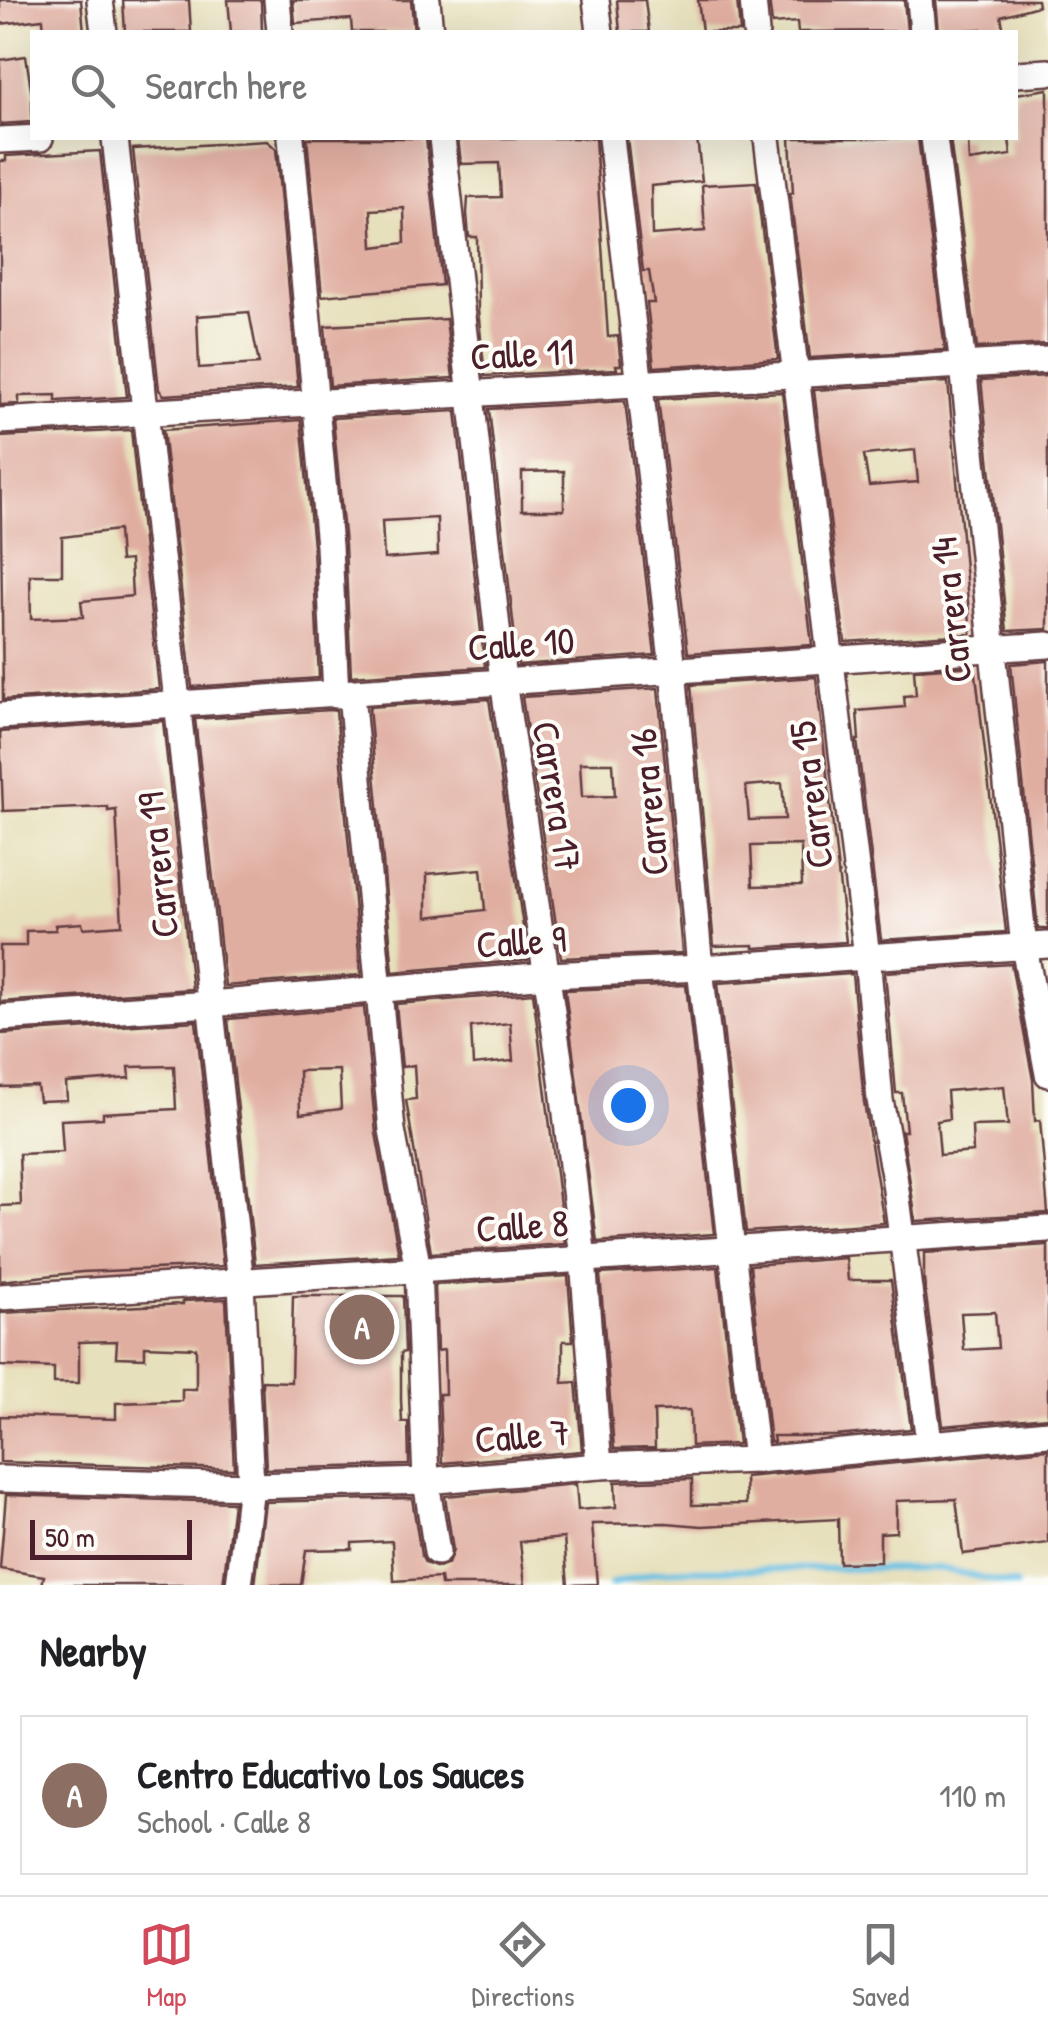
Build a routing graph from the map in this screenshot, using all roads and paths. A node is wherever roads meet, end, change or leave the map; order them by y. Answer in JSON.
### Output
{"nodes":[{"id":1,"x":100,"y":0,"type":"edge"},
{"id":2,"x":277,"y":0,"type":"edge"},
{"id":3,"x":427,"y":0,"type":"edge"},
{"id":4,"x":596,"y":0,"type":"edge"},
{"id":5,"x":753,"y":0,"type":"edge"},
{"id":6,"x":920,"y":0,"type":"edge"},
{"id":7,"x":104,"y":30,"type":"edge"},
{"id":8,"x":280,"y":30,"type":"edge"},
{"id":9,"x":430,"y":30,"type":"edge"},
{"id":10,"x":600,"y":30,"type":"edge"},
{"id":11,"x":756,"y":30,"type":"edge"},
{"id":12,"x":923,"y":30,"type":"edge"},
{"id":13,"x":1048,"y":72,"type":"edge"},
{"id":14,"x":1018,"y":74,"type":"edge"},
{"id":15,"x":30,"y":138,"type":"edge"},
{"id":16,"x":0,"y":140,"type":"edge"},
{"id":17,"x":116,"y":140,"type":"edge"},
{"id":18,"x":292,"y":140,"type":"edge"},
{"id":19,"x":442,"y":140,"type":"edge"},
{"id":20,"x":611,"y":140,"type":"edge"},
{"id":21,"x":767,"y":140,"type":"edge"},
{"id":22,"x":934,"y":140,"type":"edge"},
{"id":23,"x":1048,"y":360,"type":"edge"},
{"id":24,"x":963,"y":365,"type":"junction"},
{"id":25,"x":796,"y":374,"type":"junction"},
{"id":26,"x":638,"y":384,"type":"junction"},
{"id":27,"x":471,"y":393,"type":"junction"},
{"id":28,"x":314,"y":403,"type":"junction"},
{"id":29,"x":146,"y":414,"type":"junction"},
{"id":30,"x":0,"y":421,"type":"edge"},
{"id":31,"x":1048,"y":644,"type":"edge"},
{"id":32,"x":991,"y":649,"type":"junction"},
{"id":33,"x":831,"y":659,"type":"junction"},
{"id":34,"x":673,"y":670,"type":"junction"},
{"id":35,"x":503,"y":681,"type":"junction"},
{"id":36,"x":344,"y":694,"type":"junction"},
{"id":37,"x":178,"y":704,"type":"junction"},
{"id":38,"x":0,"y":716,"type":"edge"},
{"id":39,"x":1036,"y":946,"type":"edge"},
{"id":40,"x":867,"y":957,"type":"junction"},
{"id":41,"x":700,"y":968,"type":"junction"},
{"id":42,"x":548,"y":975,"type":"junction"},
{"id":43,"x":379,"y":990,"type":"junction"},
{"id":44,"x":210,"y":1004,"type":"junction"},
{"id":45,"x":0,"y":1018,"type":"edge"},
{"id":46,"x":1048,"y":1074,"type":"edge"},
{"id":47,"x":1048,"y":1228,"type":"edge"},
{"id":48,"x":902,"y":1238,"type":"junction"},
{"id":49,"x":732,"y":1249,"type":"junction"},
{"id":50,"x":583,"y":1259,"type":"junction"},
{"id":51,"x":418,"y":1270,"type":"junction"},
{"id":52,"x":241,"y":1283,"type":"junction"},
{"id":53,"x":0,"y":1297,"type":"edge"},
{"id":54,"x":1048,"y":1434,"type":"edge"},
{"id":55,"x":929,"y":1442,"type":"junction"},
{"id":56,"x":756,"y":1460,"type":"junction"},
{"id":57,"x":599,"y":1466,"type":"junction"},
{"id":58,"x":0,"y":1480,"type":"edge"},
{"id":59,"x":426,"y":1480,"type":"junction"},
{"id":60,"x":251,"y":1486,"type":"junction"},
{"id":61,"x":438,"y":1552,"type":"dead end"},
{"id":62,"x":239,"y":1585,"type":"edge"}],
"edges":[{"from":1,"to":7,"type":"street"},
{"from":2,"to":8,"type":"street"},
{"from":3,"to":9,"type":"street"},
{"from":4,"to":10,"type":"street"},
{"from":5,"to":11,"type":"street"},
{"from":6,"to":12,"type":"street"},
{"from":13,"to":14,"type":"street"},
{"from":15,"to":16,"type":"street"},
{"from":17,"to":29,"type":"street","name":"Carrera 19"},
{"from":18,"to":28,"type":"street"},
{"from":19,"to":27,"type":"street","name":"Carrera 17"},
{"from":20,"to":26,"type":"street","name":"Carrera 16"},
{"from":21,"to":25,"type":"street","name":"Carrera 15"},
{"from":22,"to":24,"type":"street","name":"Carrera 14"},
{"from":23,"to":24,"type":"street","name":"Calle 11"},
{"from":24,"to":25,"type":"street","name":"Calle 11"},
{"from":24,"to":32,"type":"street","name":"Carrera 14"},
{"from":25,"to":26,"type":"street","name":"Calle 11"},
{"from":25,"to":33,"type":"street","name":"Carrera 15"},
{"from":26,"to":27,"type":"street","name":"Calle 11"},
{"from":26,"to":34,"type":"street","name":"Carrera 16"},
{"from":27,"to":28,"type":"street","name":"Calle 11"},
{"from":27,"to":35,"type":"street","name":"Carrera 17"},
{"from":28,"to":29,"type":"street","name":"Calle 11"},
{"from":28,"to":36,"type":"street"},
{"from":29,"to":30,"type":"street","name":"Calle 11"},
{"from":29,"to":37,"type":"street","name":"Carrera 19"},
{"from":31,"to":32,"type":"street","name":"Calle 10"},
{"from":32,"to":33,"type":"street","name":"Calle 10"},
{"from":32,"to":39,"type":"street","name":"Carrera 14"},
{"from":33,"to":34,"type":"street","name":"Calle 10"},
{"from":33,"to":40,"type":"street","name":"Carrera 15"},
{"from":34,"to":35,"type":"street","name":"Calle 10"},
{"from":34,"to":41,"type":"street","name":"Carrera 16"},
{"from":35,"to":36,"type":"street","name":"Calle 10"},
{"from":35,"to":42,"type":"street","name":"Carrera 17"},
{"from":36,"to":37,"type":"street","name":"Calle 10"},
{"from":36,"to":43,"type":"street"},
{"from":37,"to":38,"type":"street","name":"Calle 10"},
{"from":37,"to":44,"type":"street","name":"Carrera 19"},
{"from":39,"to":40,"type":"street","name":"Calle 9"},
{"from":39,"to":46,"type":"street","name":"Carrera 14"},
{"from":40,"to":41,"type":"street","name":"Calle 9"},
{"from":40,"to":48,"type":"street","name":"Carrera 15"},
{"from":41,"to":42,"type":"street","name":"Calle 9"},
{"from":41,"to":49,"type":"street","name":"Carrera 16"},
{"from":42,"to":43,"type":"street","name":"Calle 9"},
{"from":42,"to":50,"type":"street","name":"Carrera 17"},
{"from":43,"to":44,"type":"street","name":"Calle 9"},
{"from":43,"to":51,"type":"street"},
{"from":44,"to":45,"type":"street","name":"Calle 9"},
{"from":44,"to":52,"type":"street","name":"Carrera 19"},
{"from":47,"to":48,"type":"street","name":"Calle 8"},
{"from":48,"to":49,"type":"street","name":"Calle 8"},
{"from":48,"to":55,"type":"street","name":"Carrera 15"},
{"from":49,"to":50,"type":"street","name":"Calle 8"},
{"from":49,"to":56,"type":"street","name":"Carrera 16"},
{"from":50,"to":51,"type":"street","name":"Calle 8"},
{"from":50,"to":57,"type":"street","name":"Carrera 17"},
{"from":51,"to":52,"type":"street","name":"Calle 8"},
{"from":51,"to":59,"type":"street"},
{"from":52,"to":53,"type":"street","name":"Calle 8"},
{"from":52,"to":60,"type":"street","name":"Carrera 19"},
{"from":54,"to":55,"type":"street","name":"Calle 7"},
{"from":55,"to":56,"type":"street","name":"Calle 7"},
{"from":56,"to":57,"type":"street","name":"Calle 7"},
{"from":57,"to":59,"type":"street","name":"Calle 7"},
{"from":58,"to":60,"type":"street","name":"Calle 7"},
{"from":59,"to":60,"type":"street","name":"Calle 7"},
{"from":59,"to":61,"type":"street"},
{"from":60,"to":62,"type":"street","name":"Carrera 19"}]}
